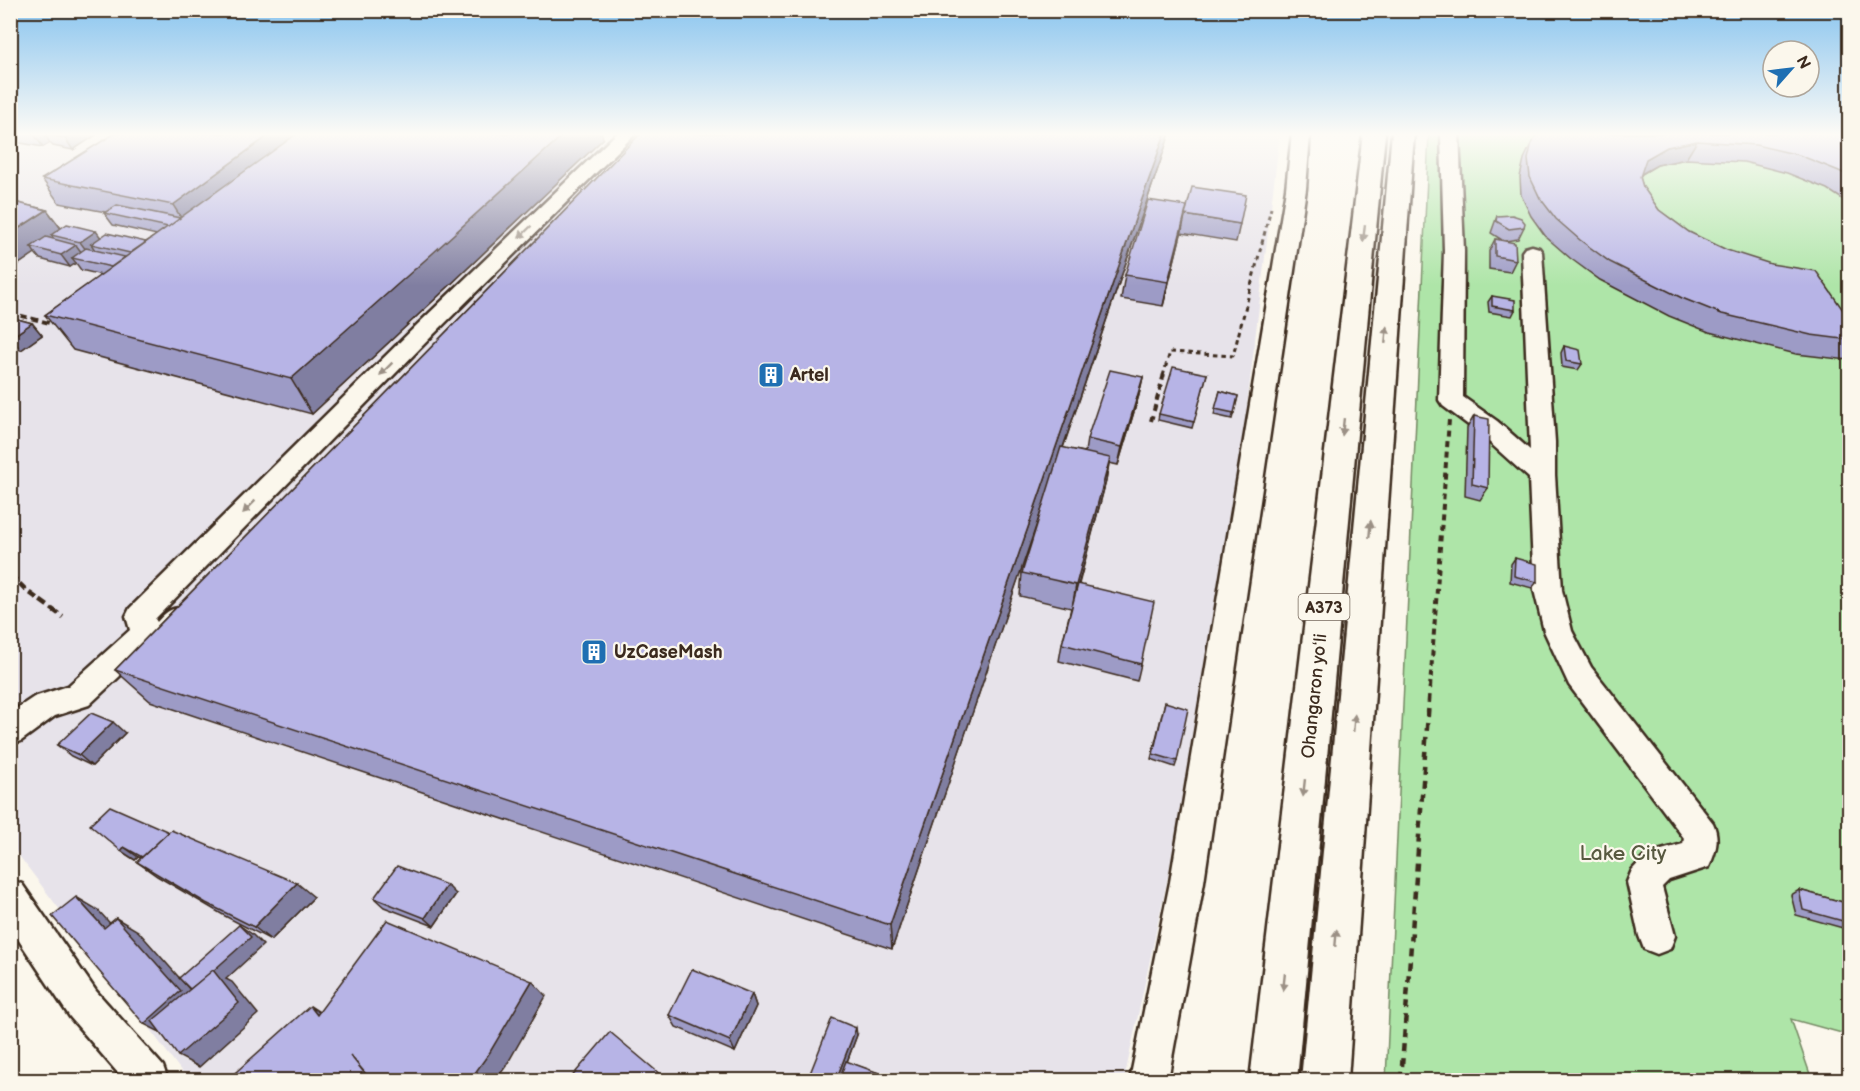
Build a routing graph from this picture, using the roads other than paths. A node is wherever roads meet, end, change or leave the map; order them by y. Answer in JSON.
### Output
{"nodes":[{"id":1,"x":575,"y":184,"type":"edge"},
{"id":2,"x":1296,"y":184,"type":"edge"},
{"id":3,"x":1369,"y":184,"type":"edge"},
{"id":4,"x":1399,"y":184,"type":"edge"},
{"id":5,"x":1452,"y":184,"type":"edge"},
{"id":6,"x":1532,"y":252,"type":"dead end"},
{"id":7,"x":1451,"y":400,"type":"junction"},
{"id":8,"x":1543,"y":442,"type":"junction"},
{"id":9,"x":1542,"y":475,"type":"junction"},
{"id":10,"x":198,"y":599,"type":"edge"},
{"id":11,"x":146,"y":634,"type":"junction"},
{"id":12,"x":10,"y":731,"type":"edge"},
{"id":13,"x":10,"y":896,"type":"edge"},
{"id":14,"x":1657,"y":936,"type":"dead end"},
{"id":15,"x":149,"y":1080,"type":"edge"},
{"id":16,"x":1149,"y":1080,"type":"edge"},
{"id":17,"x":1273,"y":1080,"type":"edge"},
{"id":18,"x":1324,"y":1080,"type":"edge"}],
"edges":[{"from":1,"to":11,"type":"street","one_way":true},
{"from":2,"to":16,"type":"street"},
{"from":3,"to":17,"type":"highway","name":"Ohangaron yoʻli","number":"A373","one_way":true},
{"from":18,"to":4,"type":"highway","number":"A373","one_way":true},
{"from":5,"to":7,"type":"street"},
{"from":6,"to":8,"type":"street"},
{"from":7,"to":8,"type":"street"},
{"from":7,"to":9,"type":"street"},
{"from":8,"to":9,"type":"street"},
{"from":9,"to":14,"type":"street"},
{"from":10,"to":11,"type":"street"},
{"from":11,"to":12,"type":"street"},
{"from":13,"to":15,"type":"street"}]}
